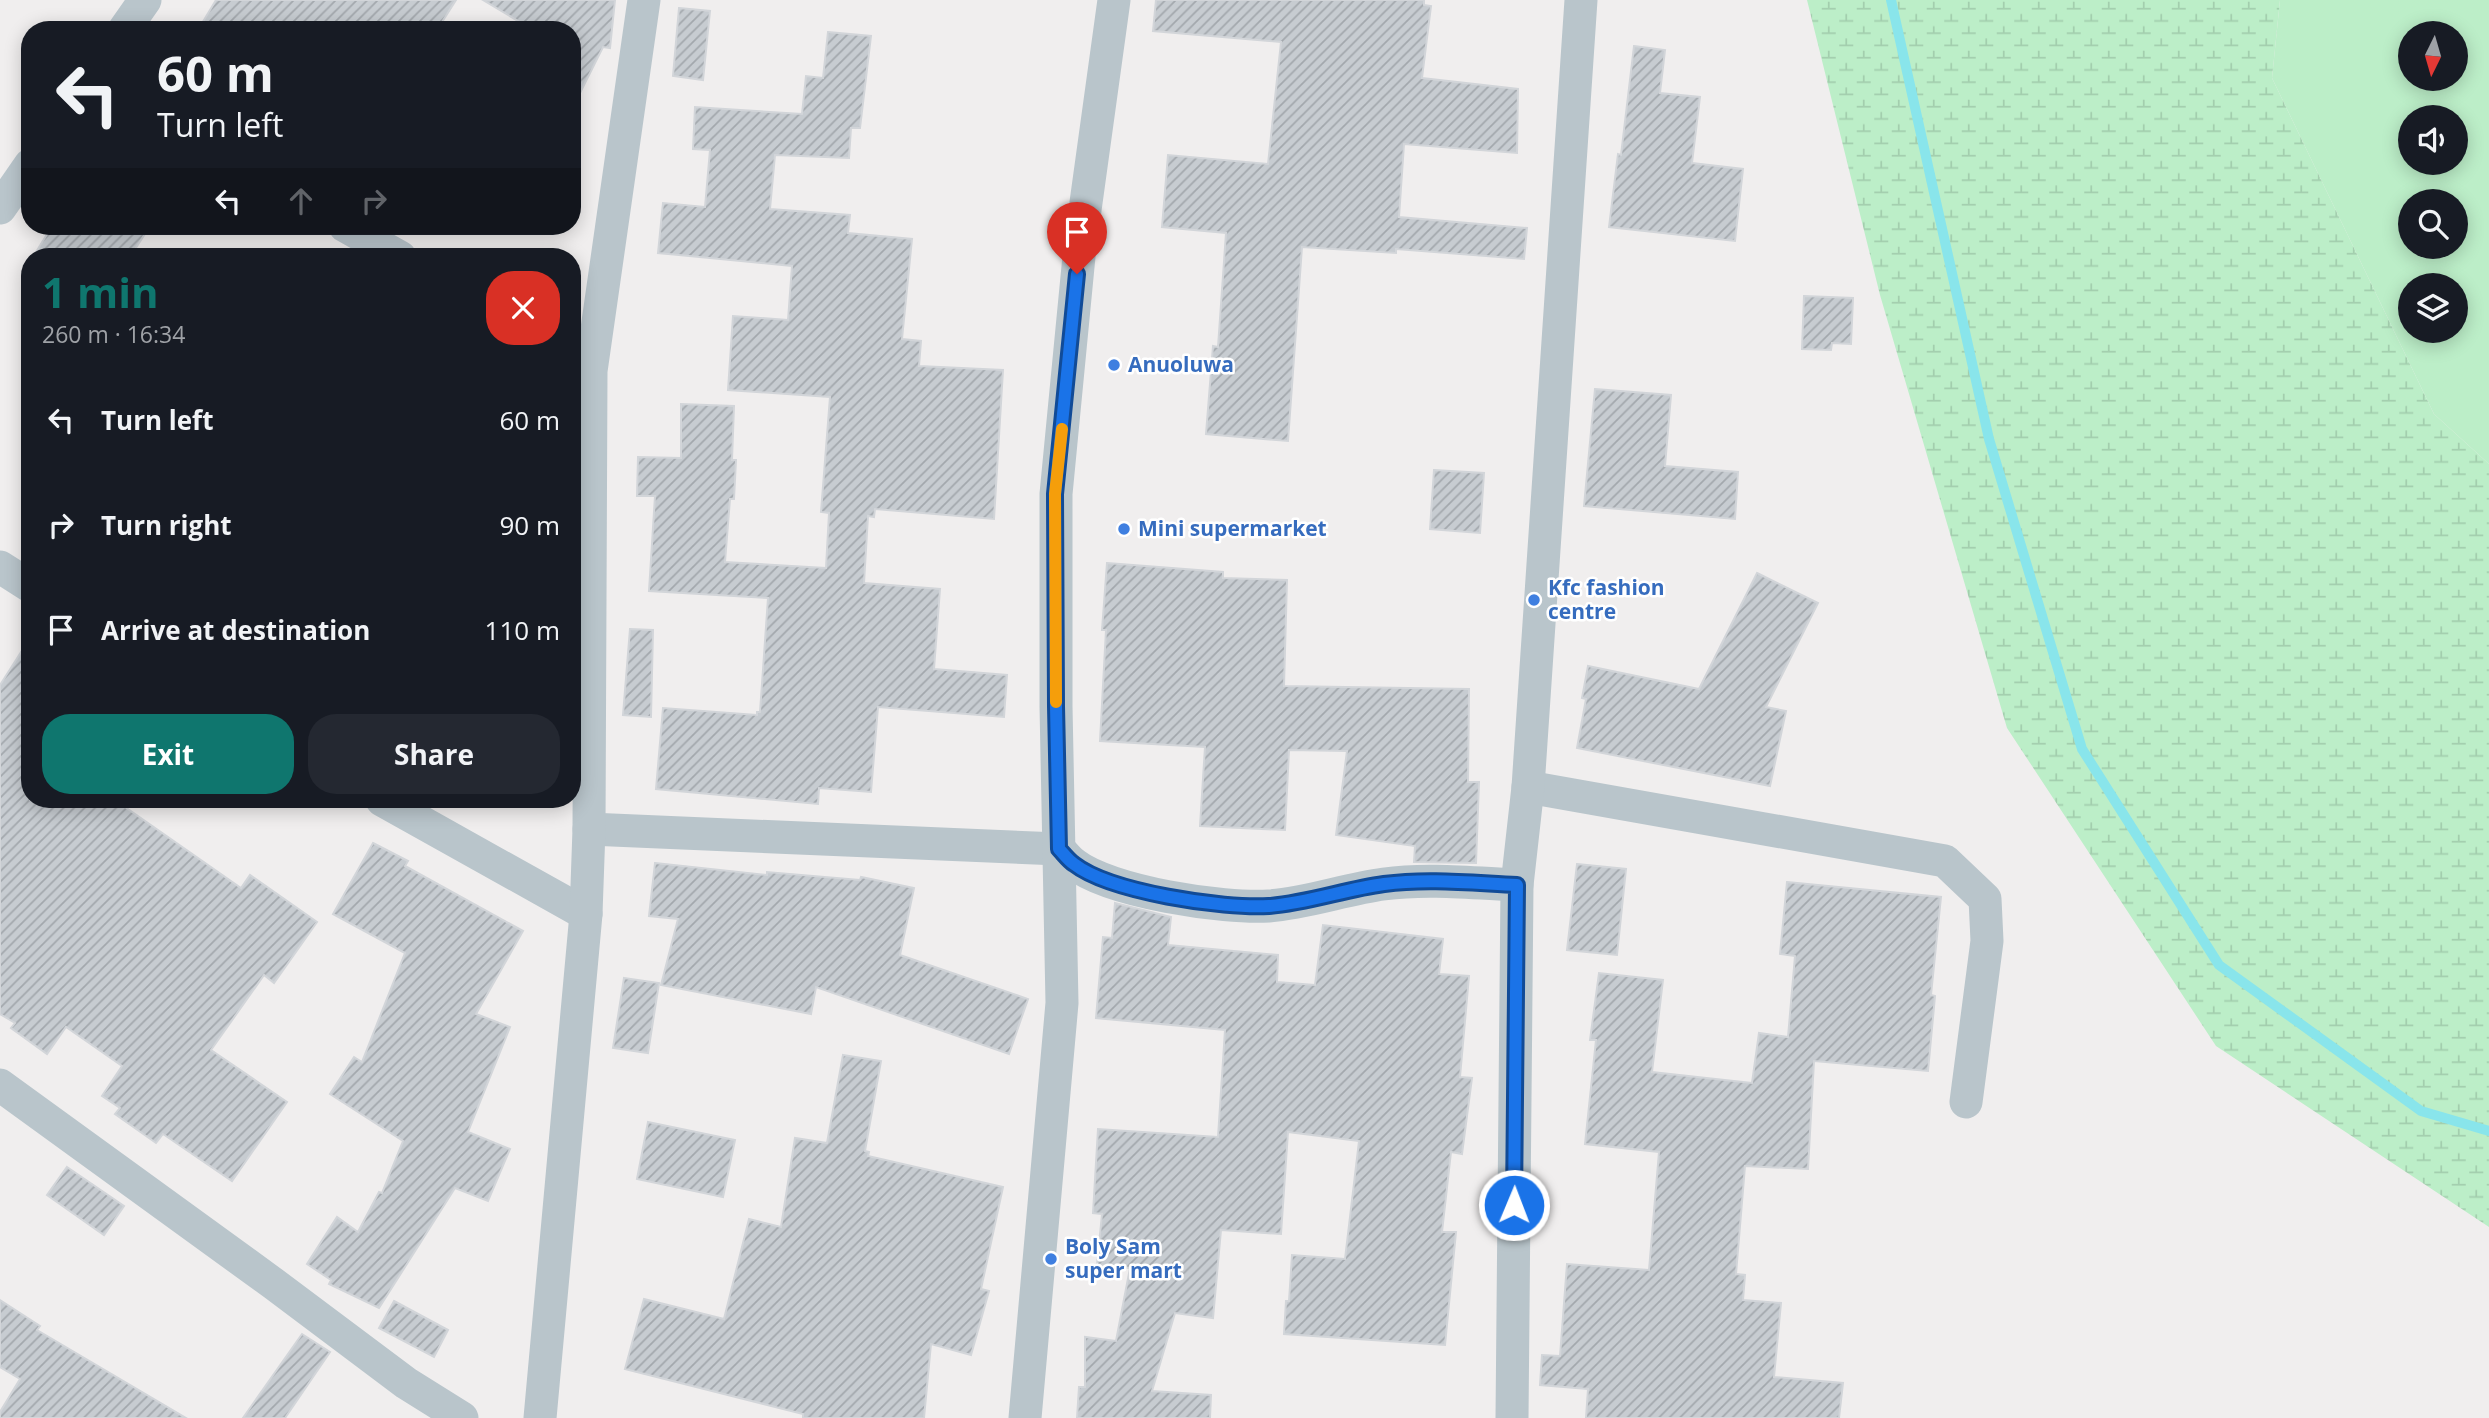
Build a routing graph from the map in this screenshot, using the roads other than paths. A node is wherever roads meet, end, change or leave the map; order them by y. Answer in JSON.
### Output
{"nodes":[{"id":1,"x":145,"y":0,"type":"edge"},
{"id":2,"x":644,"y":0,"type":"edge"},
{"id":3,"x":1114,"y":0,"type":"edge"},
{"id":4,"x":1581,"y":0,"type":"edge"},
{"id":5,"x":130,"y":21,"type":"edge"},
{"id":6,"x":21,"y":178,"type":"edge"},
{"id":7,"x":0,"y":208,"type":"edge"},
{"id":8,"x":361,"y":235,"type":"edge"},
{"id":9,"x":384,"y":248,"type":"edge"},
{"id":10,"x":581,"y":365,"type":"edge"},
{"id":11,"x":0,"y":567,"type":"edge"},
{"id":12,"x":21,"y":580,"type":"edge"},
{"id":13,"x":1528,"y":787,"type":"junction"},
{"id":14,"x":396,"y":808,"type":"edge"},
{"id":15,"x":589,"y":829,"type":"junction"},
{"id":16,"x":1059,"y":849,"type":"junction"},
{"id":17,"x":1517,"y":885,"type":"junction"},
{"id":18,"x":586,"y":914,"type":"junction"},
{"id":19,"x":0,"y":1085,"type":"edge"},
{"id":20,"x":1966,"y":1102,"type":"dead end"},
{"id":21,"x":462,"y":1418,"type":"edge"},
{"id":22,"x":540,"y":1418,"type":"edge"},
{"id":23,"x":1025,"y":1418,"type":"edge"},
{"id":24,"x":1512,"y":1418,"type":"edge"}],
"edges":[{"from":1,"to":5,"type":"street"},
{"from":2,"to":10,"type":"street"},
{"from":3,"to":16,"type":"street"},
{"from":4,"to":13,"type":"street"},
{"from":6,"to":7,"type":"street"},
{"from":8,"to":9,"type":"street"},
{"from":10,"to":15,"type":"street"},
{"from":11,"to":12,"type":"street"},
{"from":13,"to":17,"type":"street"},
{"from":13,"to":20,"type":"street"},
{"from":14,"to":18,"type":"street"},
{"from":15,"to":16,"type":"street"},
{"from":15,"to":18,"type":"street"},
{"from":16,"to":17,"type":"street"},
{"from":16,"to":23,"type":"street"},
{"from":17,"to":24,"type":"street"},
{"from":18,"to":22,"type":"street"},
{"from":19,"to":21,"type":"street"}]}
